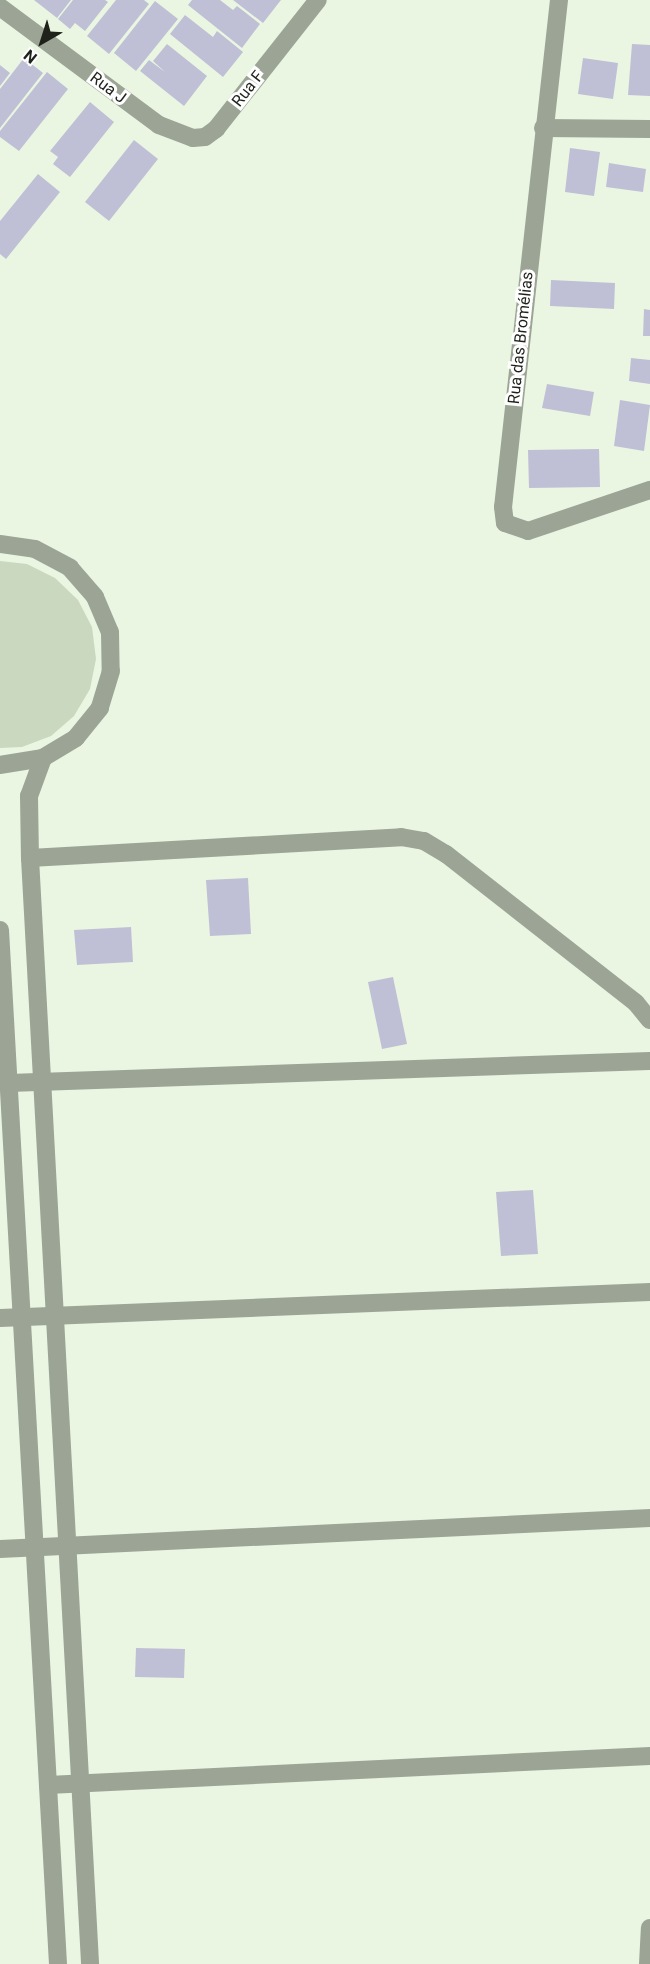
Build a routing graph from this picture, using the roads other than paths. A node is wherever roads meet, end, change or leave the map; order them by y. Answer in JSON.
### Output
{"nodes":[{"id":1,"x":318,"y":0,"type":"edge"},
{"id":2,"x":559,"y":0,"type":"edge"},
{"id":3,"x":0,"y":7,"type":"edge"},
{"id":4,"x":159,"y":125,"type":"joint"},
{"id":5,"x":543,"y":128,"type":"junction"},
{"id":6,"x":650,"y":129,"type":"edge"},
{"id":7,"x":650,"y":490,"type":"edge"},
{"id":8,"x":0,"y":544,"type":"edge"},
{"id":9,"x":43,"y":758,"type":"junction"},
{"id":10,"x":0,"y":765,"type":"edge"},
{"id":11,"x":30,"y":858,"type":"junction"},
{"id":12,"x":0,"y":930,"type":"edge"},
{"id":13,"x":650,"y":1020,"type":"edge"},
{"id":14,"x":650,"y":1061,"type":"edge"},
{"id":15,"x":42,"y":1082,"type":"junction"},
{"id":16,"x":9,"y":1083,"type":"junction"},
{"id":17,"x":650,"y":1292,"type":"edge"},
{"id":18,"x":55,"y":1315,"type":"junction"},
{"id":19,"x":21,"y":1317,"type":"junction"},
{"id":20,"x":0,"y":1318,"type":"edge"},
{"id":21,"x":650,"y":1518,"type":"edge"},
{"id":22,"x":67,"y":1546,"type":"junction"},
{"id":23,"x":34,"y":1547,"type":"junction"},
{"id":24,"x":0,"y":1549,"type":"edge"},
{"id":25,"x":650,"y":1756,"type":"edge"},
{"id":26,"x":80,"y":1784,"type":"junction"},
{"id":27,"x":48,"y":1785,"type":"junction"},
{"id":28,"x":650,"y":1928,"type":"edge"},
{"id":29,"x":58,"y":1964,"type":"edge"},
{"id":30,"x":90,"y":1964,"type":"edge"},
{"id":31,"x":648,"y":1964,"type":"edge"}],
"edges":[{"from":1,"to":4,"type":"street","name":"Rua F"},
{"from":2,"to":5,"type":"street","name":"Rua das Bromélias"},
{"from":3,"to":4,"type":"street","name":"Rua J"},
{"from":5,"to":6,"type":"street"},
{"from":5,"to":7,"type":"street","name":"Rua das Bromélias"},
{"from":8,"to":9,"type":"street"},
{"from":9,"to":10,"type":"street"},
{"from":9,"to":11,"type":"street"},
{"from":11,"to":13,"type":"street"},
{"from":11,"to":15,"type":"street"},
{"from":12,"to":16,"type":"street"},
{"from":14,"to":15,"type":"street"},
{"from":15,"to":16,"type":"street"},
{"from":15,"to":18,"type":"street"},
{"from":16,"to":19,"type":"street"},
{"from":17,"to":18,"type":"street"},
{"from":18,"to":19,"type":"street"},
{"from":18,"to":22,"type":"street"},
{"from":19,"to":20,"type":"street"},
{"from":19,"to":23,"type":"street"},
{"from":21,"to":22,"type":"street"},
{"from":22,"to":23,"type":"street"},
{"from":22,"to":26,"type":"street"},
{"from":23,"to":24,"type":"street"},
{"from":23,"to":27,"type":"street"},
{"from":25,"to":26,"type":"street"},
{"from":26,"to":27,"type":"street"},
{"from":26,"to":30,"type":"street"},
{"from":27,"to":29,"type":"street"},
{"from":28,"to":31,"type":"street"}]}
